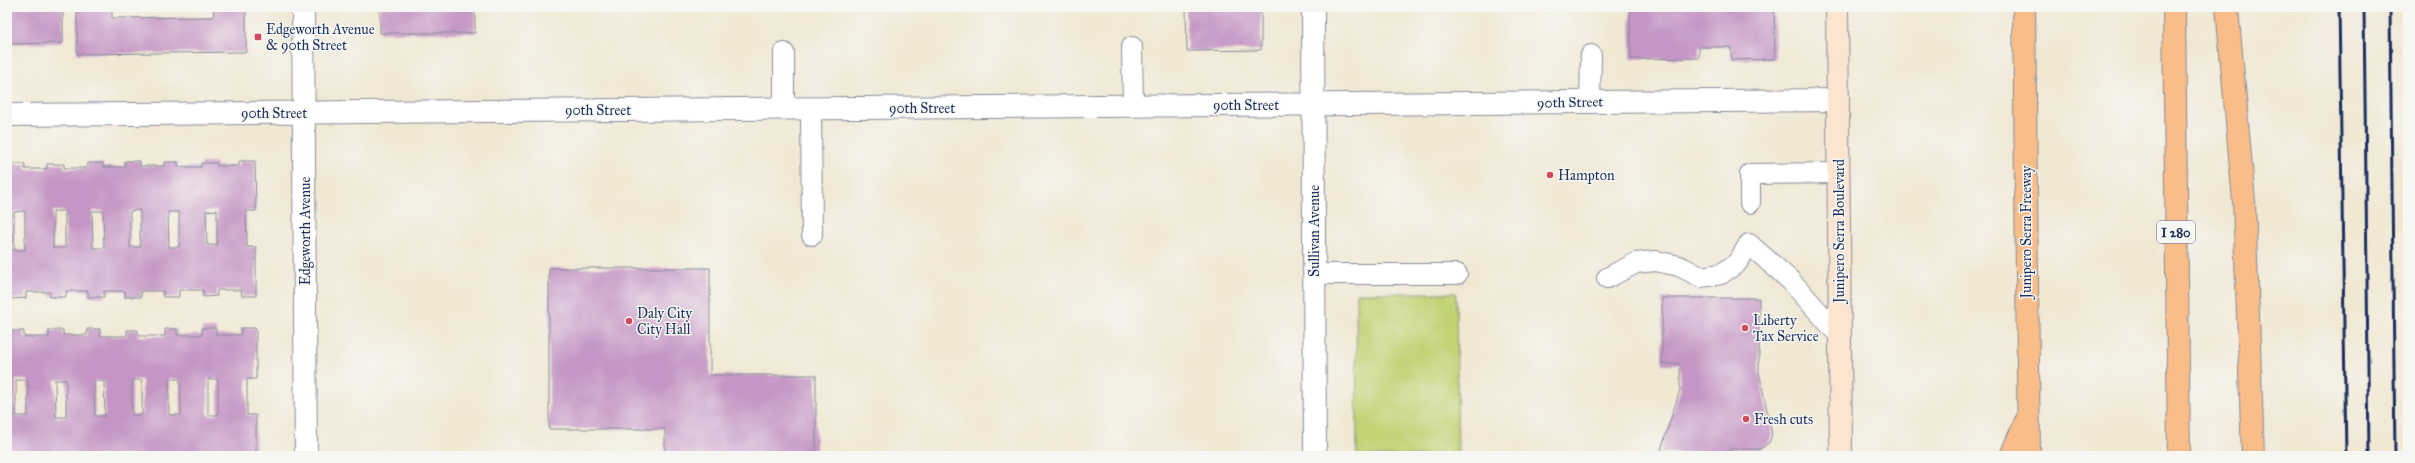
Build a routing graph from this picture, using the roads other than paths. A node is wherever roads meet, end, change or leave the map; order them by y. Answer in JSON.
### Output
{"nodes":[{"id":1,"x":303,"y":7,"type":"edge"},
{"id":2,"x":1313,"y":7,"type":"edge"},
{"id":3,"x":1837,"y":7,"type":"edge"},
{"id":4,"x":2024,"y":7,"type":"edge"},
{"id":5,"x":2174,"y":7,"type":"edge"},
{"id":6,"x":2227,"y":7,"type":"edge"},
{"id":7,"x":1132,"y":47,"type":"dead end"},
{"id":8,"x":784,"y":53,"type":"dead end"},
{"id":9,"x":1591,"y":55,"type":"dead end"},
{"id":10,"x":1838,"y":100,"type":"junction"},
{"id":11,"x":1590,"y":102,"type":"junction"},
{"id":12,"x":1314,"y":105,"type":"junction"},
{"id":13,"x":1133,"y":106,"type":"junction"},
{"id":14,"x":784,"y":108,"type":"junction"},
{"id":15,"x":811,"y":108,"type":"junction"},
{"id":16,"x":305,"y":112,"type":"junction"},
{"id":17,"x":7,"y":114,"type":"edge"},
{"id":18,"x":1839,"y":172,"type":"junction"},
{"id":19,"x":1750,"y":203,"type":"dead end"},
{"id":20,"x":812,"y":236,"type":"dead end"},
{"id":21,"x":1314,"y":274,"type":"junction"},
{"id":22,"x":1457,"y":274,"type":"dead end"},
{"id":23,"x":1607,"y":278,"type":"dead end"},
{"id":24,"x":1840,"y":336,"type":"junction"},
{"id":25,"x":2028,"y":416,"type":"junction"},
{"id":26,"x":306,"y":456,"type":"edge"},
{"id":27,"x":1315,"y":456,"type":"edge"},
{"id":28,"x":1842,"y":456,"type":"edge"},
{"id":29,"x":2011,"y":456,"type":"edge"},
{"id":30,"x":2029,"y":456,"type":"edge"},
{"id":31,"x":2179,"y":456,"type":"edge"},
{"id":32,"x":2253,"y":456,"type":"edge"}],
"edges":[{"from":1,"to":16,"type":"street","name":"Edgeworth Avenue"},
{"from":2,"to":12,"type":"street","name":"Sullivan Avenue"},
{"from":3,"to":10,"type":"main road","name":"Junipero Serra Boulevard"},
{"from":4,"to":25,"type":"highway","name":"Junipero Serra Freeway"},
{"from":5,"to":31,"type":"highway","number":"I 280"},
{"from":6,"to":32,"type":"highway"},
{"from":7,"to":13,"type":"lane"},
{"from":8,"to":14,"type":"lane"},
{"from":9,"to":11,"type":"lane"},
{"from":10,"to":11,"type":"street","name":"90th Street"},
{"from":10,"to":18,"type":"main road","name":"Junipero Serra Boulevard"},
{"from":11,"to":12,"type":"street","name":"90th Street"},
{"from":12,"to":13,"type":"street","name":"90th Street"},
{"from":12,"to":21,"type":"street","name":"Sullivan Avenue"},
{"from":13,"to":15,"type":"street","name":"90th Street"},
{"from":14,"to":15,"type":"street","name":"90th Street"},
{"from":14,"to":16,"type":"street","name":"90th Street"},
{"from":15,"to":20,"type":"lane"},
{"from":16,"to":17,"type":"street","name":"90th Street"},
{"from":16,"to":26,"type":"street","name":"Edgeworth Avenue"},
{"from":18,"to":19,"type":"lane"},
{"from":18,"to":24,"type":"main road","name":"Junipero Serra Boulevard"},
{"from":21,"to":22,"type":"lane"},
{"from":21,"to":27,"type":"street","name":"Sullivan Avenue"},
{"from":23,"to":24,"type":"lane"},
{"from":24,"to":28,"type":"main road","name":"Junipero Serra Boulevard"},
{"from":25,"to":29,"type":"highway"},
{"from":25,"to":30,"type":"highway","name":"Junipero Serra Freeway"}]}
